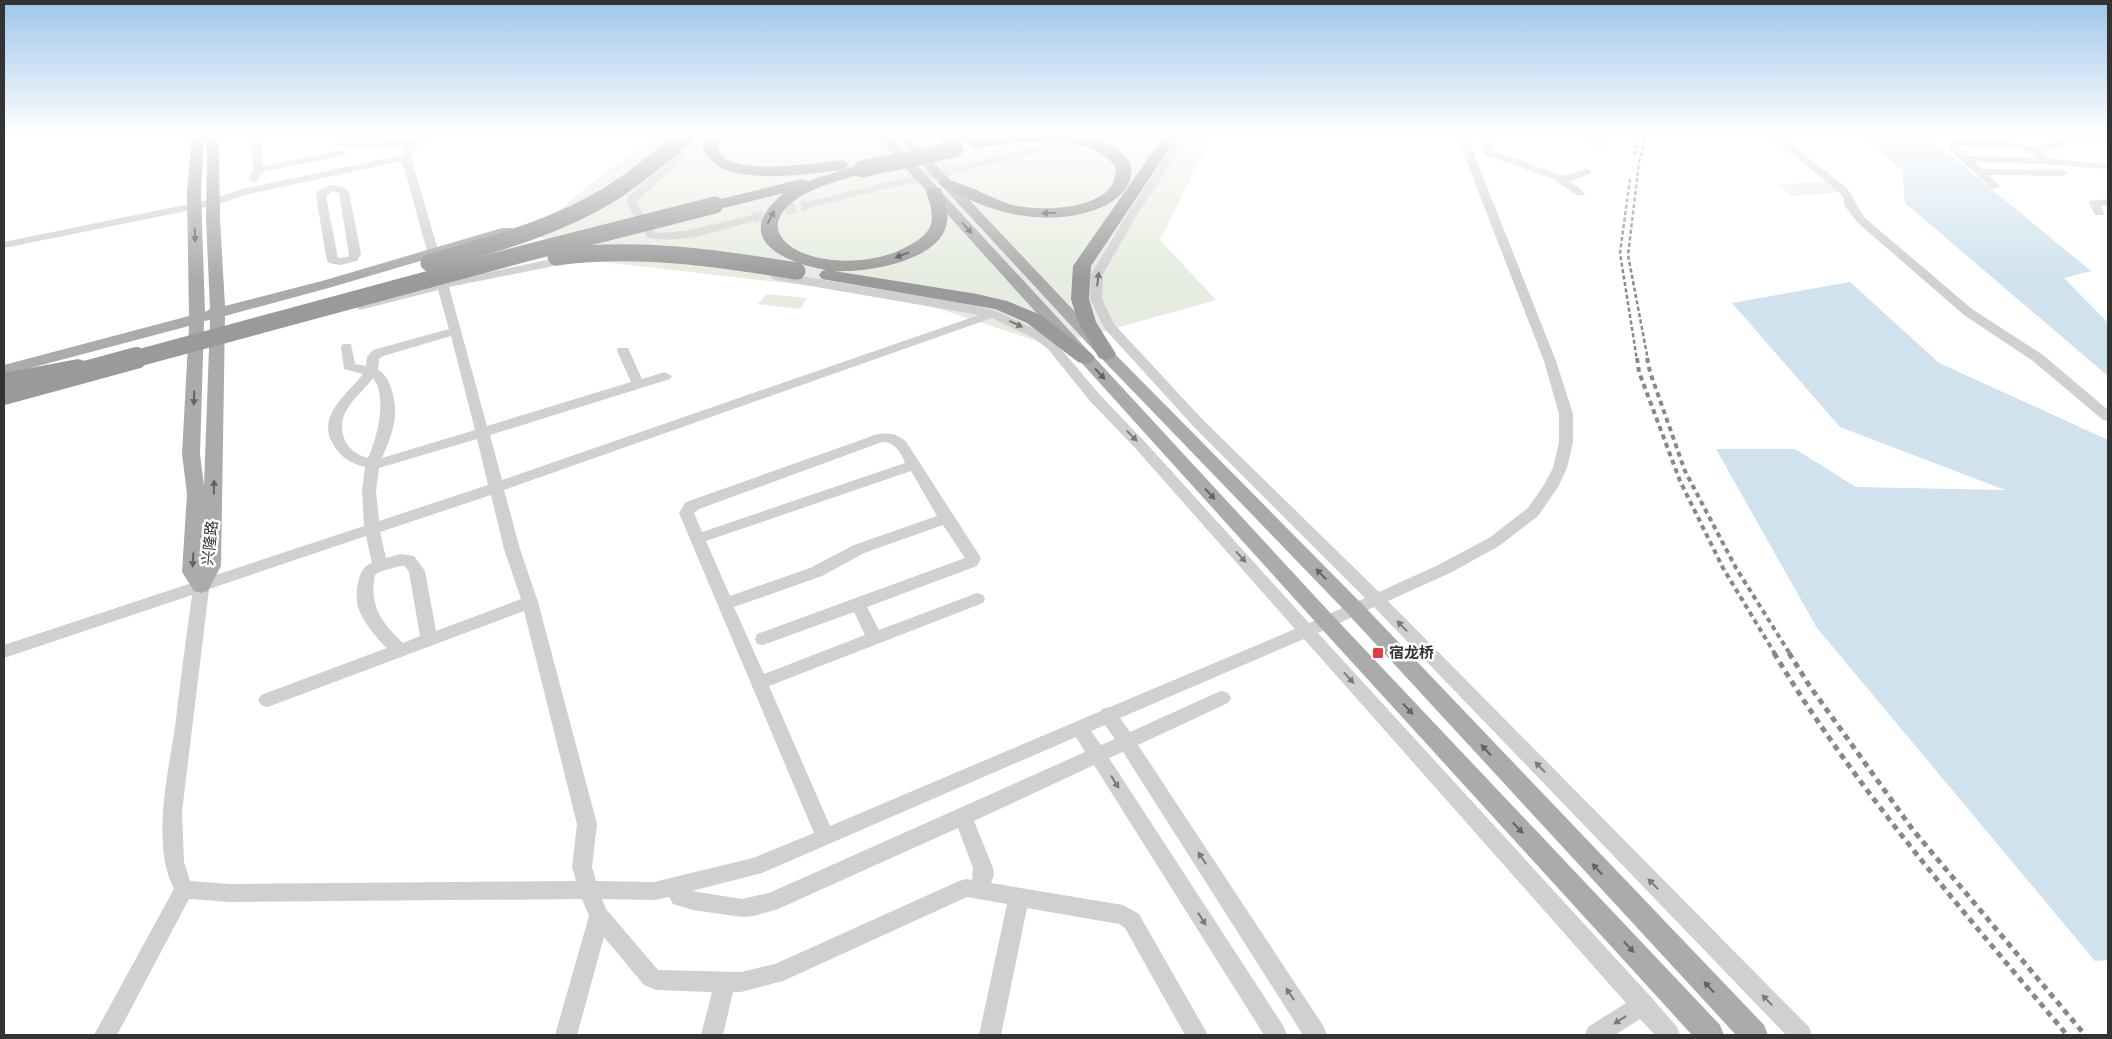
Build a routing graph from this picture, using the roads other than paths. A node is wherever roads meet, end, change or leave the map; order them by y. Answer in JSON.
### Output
{"nodes":[{"id":1,"x":195,"y":182,"type":"edge"},
{"id":2,"x":214,"y":182,"type":"edge"},
{"id":3,"x":252,"y":182,"type":"edge"},
{"id":4,"x":286,"y":182,"type":"edge"},
{"id":5,"x":331,"y":182,"type":"edge"},
{"id":6,"x":413,"y":182,"type":"edge"},
{"id":7,"x":616,"y":182,"type":"edge"},
{"id":8,"x":625,"y":182,"type":"edge"},
{"id":9,"x":651,"y":182,"type":"edge"},
{"id":10,"x":788,"y":182,"type":"edge"},
{"id":11,"x":819,"y":182,"type":"edge"},
{"id":12,"x":899,"y":182,"type":"tunnel mouth"},
{"id":13,"x":934,"y":182,"type":"edge"},
{"id":14,"x":938,"y":182,"type":"edge"},
{"id":15,"x":1121,"y":182,"type":"edge"},
{"id":16,"x":1137,"y":182,"type":"edge"},
{"id":17,"x":1153,"y":182,"type":"edge"},
{"id":18,"x":1481,"y":182,"type":"edge"},
{"id":19,"x":1566,"y":182,"type":"edge"},
{"id":20,"x":1833,"y":182,"type":"edge"},
{"id":21,"x":1991,"y":182,"type":"edge"},
{"id":22,"x":1995,"y":186,"type":"dead end"},
{"id":23,"x":941,"y":187,"type":"junction"},
{"id":24,"x":331,"y":188,"type":"junction"},
{"id":25,"x":251,"y":190,"type":"junction"},
{"id":26,"x":1580,"y":193,"type":"dead end"},
{"id":27,"x":214,"y":202,"type":"junction"},
{"id":28,"x":2108,"y":202,"type":"edge"},
{"id":29,"x":807,"y":205,"type":"tunnel mouth"},
{"id":30,"x":194,"y":206,"type":"junction"},
{"id":31,"x":2100,"y":213,"type":"dead end"},
{"id":32,"x":753,"y":218,"type":"tunnel mouth"},
{"id":33,"x":659,"y":238,"type":"junction"},
{"id":34,"x":4,"y":245,"type":"edge"},
{"id":35,"x":433,"y":253,"type":"junction"},
{"id":36,"x":641,"y":258,"type":"junction"},
{"id":37,"x":397,"y":272,"type":"junction"},
{"id":38,"x":452,"y":281,"type":"junction"},
{"id":39,"x":218,"y":313,"type":"junction"},
{"id":40,"x":992,"y":314,"type":"junction"},
{"id":41,"x":197,"y":319,"type":"junction"},
{"id":42,"x":262,"y":321,"type":"junction"},
{"id":43,"x":456,"y":331,"type":"junction"},
{"id":44,"x":218,"y":343,"type":"junction"},
{"id":45,"x":347,"y":346,"type":"dead end"},
{"id":46,"x":196,"y":349,"type":"junction"},
{"id":47,"x":623,"y":352,"type":"dead end"},
{"id":48,"x":154,"y":353,"type":"junction"},
{"id":49,"x":1106,"y":354,"type":"junction"},
{"id":50,"x":1085,"y":358,"type":"junction"},
{"id":51,"x":86,"y":370,"type":"junction"},
{"id":52,"x":371,"y":371,"type":"junction"},
{"id":53,"x":665,"y":376,"type":"dead end"},
{"id":54,"x":5,"y":381,"type":"edge"},
{"id":55,"x":638,"y":384,"type":"junction"},
{"id":56,"x":4,"y":402,"type":"edge"},
{"id":57,"x":4,"y":408,"type":"edge"},
{"id":58,"x":2108,"y":418,"type":"edge"},
{"id":59,"x":482,"y":432,"type":"junction"},
{"id":60,"x":372,"y":464,"type":"junction"},
{"id":61,"x":915,"y":465,"type":"junction"},
{"id":62,"x":498,"y":487,"type":"junction"},
{"id":63,"x":946,"y":518,"type":"junction"},
{"id":64,"x":372,"y":529,"type":"junction"},
{"id":65,"x":696,"y":539,"type":"junction"},
{"id":66,"x":380,"y":566,"type":"junction"},
{"id":67,"x":201,"y":586,"type":"junction"},
{"id":68,"x":977,"y":599,"type":"dead end"},
{"id":69,"x":530,"y":602,"type":"junction"},
{"id":70,"x":724,"y":604,"type":"junction"},
{"id":71,"x":858,"y":604,"type":"junction"},
{"id":72,"x":1366,"y":604,"type":"junction"},
{"id":73,"x":1317,"y":626,"type":"junction"},
{"id":74,"x":875,"y":638,"type":"junction"},
{"id":75,"x":763,"y":639,"type":"dead end"},
{"id":76,"x":429,"y":640,"type":"junction"},
{"id":77,"x":4,"y":650,"type":"edge"},
{"id":78,"x":401,"y":651,"type":"junction"},
{"id":79,"x":759,"y":683,"type":"junction"},
{"id":80,"x":1222,"y":698,"type":"dead end"},
{"id":81,"x":267,"y":700,"type":"dead end"},
{"id":82,"x":1108,"y":714,"type":"junction"},
{"id":83,"x":1079,"y":727,"type":"junction"},
{"id":84,"x":1127,"y":742,"type":"junction"},
{"id":85,"x":1098,"y":755,"type":"junction"},
{"id":86,"x":963,"y":817,"type":"junction"},
{"id":87,"x":825,"y":837,"type":"junction"},
{"id":88,"x":674,"y":886,"type":"junction"},
{"id":89,"x":184,"y":889,"type":"junction"},
{"id":90,"x":588,"y":890,"type":"junction"},
{"id":91,"x":979,"y":890,"type":"junction"},
{"id":92,"x":1019,"y":896,"type":"junction"},
{"id":93,"x":598,"y":916,"type":"junction"},
{"id":94,"x":725,"y":982,"type":"junction"},
{"id":95,"x":1643,"y":1005,"type":"junction"},
{"id":96,"x":1665,"y":1034,"type":"edge"},
{"id":97,"x":105,"y":1035,"type":"edge"},
{"id":98,"x":566,"y":1035,"type":"edge"},
{"id":99,"x":712,"y":1035,"type":"edge"},
{"id":100,"x":990,"y":1035,"type":"edge"},
{"id":101,"x":1197,"y":1035,"type":"edge"},
{"id":102,"x":1276,"y":1035,"type":"edge"},
{"id":103,"x":1316,"y":1035,"type":"edge"},
{"id":104,"x":1596,"y":1035,"type":"edge"},
{"id":105,"x":1710,"y":1035,"type":"edge"},
{"id":106,"x":1754,"y":1035,"type":"edge"},
{"id":107,"x":1801,"y":1035,"type":"edge"}],
"edges":[{"from":1,"to":30,"type":"main road","name":"兴隆路"},
{"from":2,"to":27,"type":"main road","name":"兴隆路"},
{"from":3,"to":25,"type":"street"},
{"from":4,"to":25,"type":"street"},
{"from":5,"to":24,"type":"street"},
{"from":6,"to":35,"type":"street"},
{"from":7,"to":35,"type":"main road"},
{"from":8,"to":37,"type":"highway","bridge":true},
{"from":9,"to":33,"type":"street"},
{"from":10,"to":42,"type":"highway","bridge":true},
{"from":23,"to":11,"type":"highway","one_way":true},
{"from":12,"to":29,"type":"street"},
{"from":13,"to":23,"type":"main road"},
{"from":14,"to":23,"type":"main road"},
{"from":15,"to":23,"type":"highway","one_way":true},
{"from":16,"to":49,"type":"highway"},
{"from":72,"to":17,"type":"street","one_way":true},
{"from":18,"to":72,"type":"street"},
{"from":19,"to":26,"type":"street"},
{"from":20,"to":58,"type":"street"},
{"from":21,"to":22,"type":"street"},
{"from":23,"to":49,"type":"main road"},
{"from":23,"to":50,"type":"main road","one_way":true},
{"from":24,"to":24,"type":"street"},
{"from":25,"to":27,"type":"street"},
{"from":27,"to":30,"type":"street"},
{"from":27,"to":39,"type":"main road","name":"兴隆路"},
{"from":28,"to":31,"type":"street"},
{"from":30,"to":34,"type":"street"},
{"from":30,"to":41,"type":"main road","name":"兴隆路","one_way":true},
{"from":32,"to":33,"type":"street"},
{"from":33,"to":36,"type":"street"},
{"from":35,"to":38,"type":"street"},
{"from":35,"to":39,"type":"main road"},
{"from":36,"to":38,"type":"street"},
{"from":36,"to":40,"type":"street"},
{"from":37,"to":42,"type":"highway"},
{"from":37,"to":54,"type":"highway"},
{"from":38,"to":42,"type":"highway","bridge":true},
{"from":38,"to":43,"type":"street"},
{"from":38,"to":44,"type":"street"},
{"from":38,"to":50,"type":"highway","bridge":true},
{"from":38,"to":51,"type":"highway"},
{"from":39,"to":41,"type":"main road"},
{"from":39,"to":44,"type":"main road","name":"兴隆路"},
{"from":40,"to":62,"type":"street"},
{"from":40,"to":73,"type":"street","one_way":true},
{"from":41,"to":46,"type":"main road","name":"兴隆路"},
{"from":41,"to":54,"type":"main road"},
{"from":42,"to":48,"type":"highway","bridge":true},
{"from":42,"to":51,"type":"highway"},
{"from":43,"to":52,"type":"street"},
{"from":43,"to":59,"type":"street"},
{"from":44,"to":46,"type":"street"},
{"from":67,"to":44,"type":"main road","name":"兴隆路","one_way":true},
{"from":45,"to":52,"type":"street"},
{"from":46,"to":56,"type":"street"},
{"from":46,"to":67,"type":"main road","name":"兴隆路","one_way":true},
{"from":47,"to":55,"type":"street"},
{"from":48,"to":51,"type":"highway","bridge":true},
{"from":48,"to":54,"type":"highway","bridge":true},
{"from":72,"to":49,"type":"main road","one_way":true},
{"from":50,"to":73,"type":"main road","one_way":true},
{"from":51,"to":54,"type":"highway"},
{"from":51,"to":57,"type":"highway"},
{"from":52,"to":60,"type":"street"},
{"from":52,"to":60,"type":"street"},
{"from":53,"to":55,"type":"street"},
{"from":55,"to":59,"type":"street"},
{"from":59,"to":60,"type":"street"},
{"from":59,"to":62,"type":"street"},
{"from":60,"to":64,"type":"street"},
{"from":61,"to":63,"type":"street"},
{"from":61,"to":65,"type":"street"},
{"from":61,"to":65,"type":"street"},
{"from":62,"to":64,"type":"street"},
{"from":62,"to":69,"type":"street"},
{"from":63,"to":70,"type":"street"},
{"from":63,"to":71,"type":"street"},
{"from":64,"to":66,"type":"street"},
{"from":64,"to":67,"type":"street"},
{"from":65,"to":70,"type":"street"},
{"from":66,"to":76,"type":"street"},
{"from":66,"to":78,"type":"street"},
{"from":67,"to":77,"type":"street"},
{"from":67,"to":89,"type":"street"},
{"from":68,"to":74,"type":"street"},
{"from":69,"to":76,"type":"street"},
{"from":69,"to":90,"type":"street"},
{"from":70,"to":79,"type":"street"},
{"from":71,"to":74,"type":"street"},
{"from":71,"to":75,"type":"street"},
{"from":72,"to":73,"type":"street"},
{"from":106,"to":72,"type":"main road","one_way":true},
{"from":107,"to":72,"type":"street","one_way":true},
{"from":73,"to":82,"type":"street"},
{"from":73,"to":95,"type":"street","one_way":true},
{"from":73,"to":105,"type":"main road","one_way":true},
{"from":74,"to":79,"type":"street"},
{"from":76,"to":78,"type":"street"},
{"from":78,"to":81,"type":"street"},
{"from":79,"to":87,"type":"street"},
{"from":80,"to":84,"type":"street"},
{"from":82,"to":83,"type":"street"},
{"from":82,"to":84,"type":"street"},
{"from":83,"to":85,"type":"street"},
{"from":83,"to":87,"type":"street"},
{"from":84,"to":85,"type":"street"},
{"from":103,"to":84,"type":"street","one_way":true},
{"from":85,"to":86,"type":"street"},
{"from":85,"to":102,"type":"street","one_way":true},
{"from":86,"to":88,"type":"street"},
{"from":86,"to":91,"type":"street"},
{"from":87,"to":88,"type":"street"},
{"from":88,"to":90,"type":"street"},
{"from":89,"to":90,"type":"street"},
{"from":89,"to":97,"type":"street"},
{"from":90,"to":93,"type":"street"},
{"from":91,"to":92,"type":"street"},
{"from":91,"to":94,"type":"street"},
{"from":92,"to":100,"type":"street"},
{"from":92,"to":101,"type":"street"},
{"from":93,"to":94,"type":"street"},
{"from":93,"to":98,"type":"street"},
{"from":94,"to":99,"type":"street"},
{"from":95,"to":96,"type":"street"},
{"from":95,"to":104,"type":"street","one_way":true}]}
